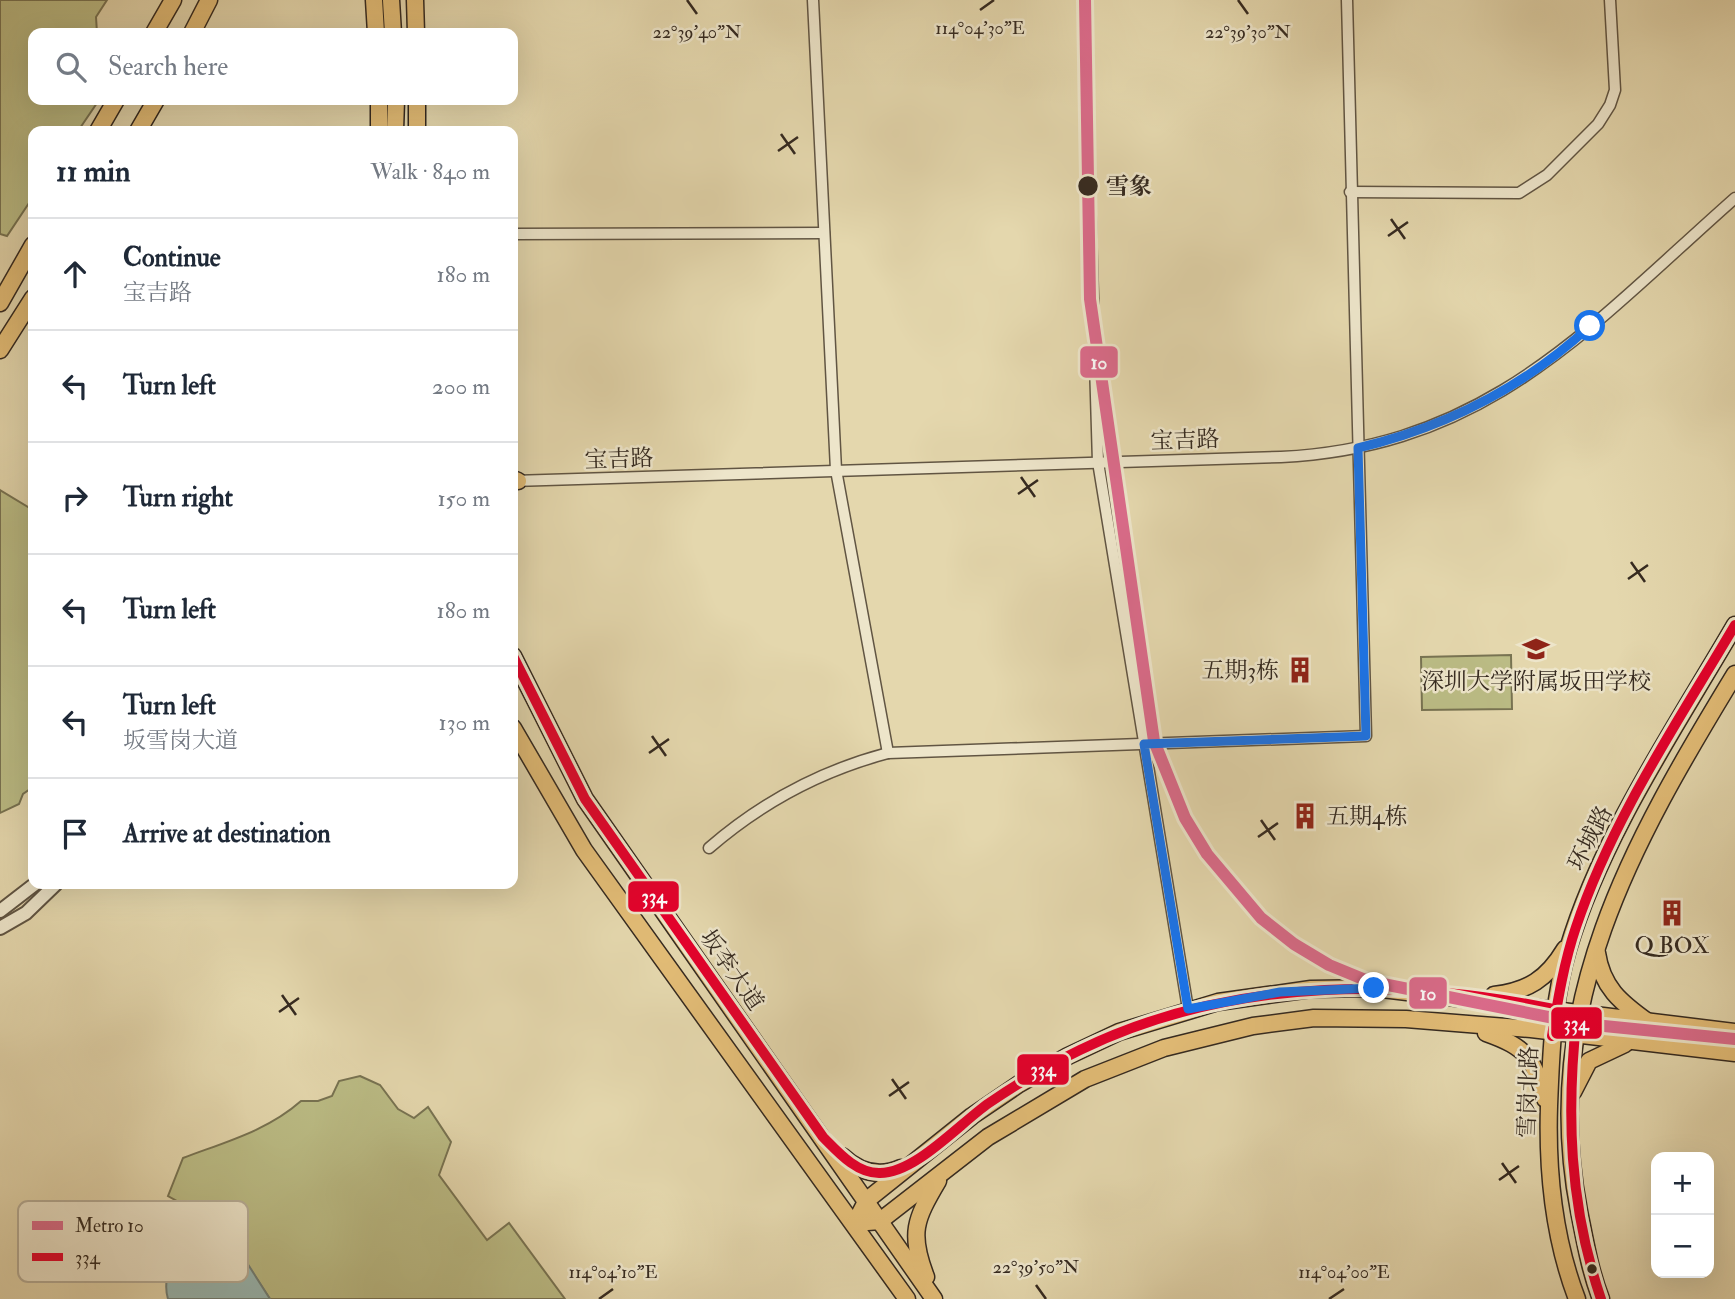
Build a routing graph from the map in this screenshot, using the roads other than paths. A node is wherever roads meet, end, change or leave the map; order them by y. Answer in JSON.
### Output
{"nodes":[{"id":1,"x":173,"y":0,"type":"edge"},
{"id":2,"x":209,"y":0,"type":"edge"},
{"id":3,"x":374,"y":0,"type":"edge"},
{"id":4,"x":391,"y":0,"type":"edge"},
{"id":5,"x":415,"y":0,"type":"edge"},
{"id":6,"x":813,"y":0,"type":"edge"},
{"id":7,"x":1084,"y":0,"type":"edge"},
{"id":8,"x":1347,"y":0,"type":"edge"},
{"id":9,"x":1610,"y":0,"type":"edge"},
{"id":10,"x":157,"y":28,"type":"edge"},
{"id":11,"x":195,"y":28,"type":"edge"},
{"id":12,"x":376,"y":28,"type":"edge"},
{"id":13,"x":393,"y":28,"type":"edge"},
{"id":14,"x":416,"y":28,"type":"edge"},
{"id":15,"x":113,"y":105,"type":"edge"},
{"id":16,"x":153,"y":105,"type":"edge"},
{"id":17,"x":379,"y":105,"type":"edge"},
{"id":18,"x":396,"y":105,"type":"edge"},
{"id":19,"x":417,"y":105,"type":"edge"},
{"id":20,"x":101,"y":126,"type":"edge"},
{"id":21,"x":141,"y":126,"type":"edge"},
{"id":22,"x":379,"y":126,"type":"edge"},
{"id":23,"x":395,"y":126,"type":"edge"},
{"id":24,"x":417,"y":126,"type":"edge"},
{"id":25,"x":1350,"y":192,"type":"junction"},
{"id":26,"x":1735,"y":198,"type":"edge"},
{"id":27,"x":824,"y":233,"type":"junction"},
{"id":28,"x":518,"y":234,"type":"edge"},
{"id":29,"x":28,"y":254,"type":"edge"},
{"id":30,"x":0,"y":303,"type":"edge"},
{"id":31,"x":28,"y":306,"type":"edge"},
{"id":32,"x":0,"y":350,"type":"edge"},
{"id":33,"x":1358,"y":448,"type":"junction"},
{"id":34,"x":1098,"y":463,"type":"junction"},
{"id":35,"x":836,"y":470,"type":"junction"},
{"id":36,"x":518,"y":481,"type":"edge"},
{"id":37,"x":1735,"y":625,"type":"edge"},
{"id":38,"x":518,"y":666,"type":"edge"},
{"id":39,"x":1735,"y":674,"type":"edge"},
{"id":40,"x":518,"y":737,"type":"edge"},
{"id":41,"x":1144,"y":744,"type":"junction"},
{"id":42,"x":888,"y":753,"type":"junction"},
{"id":43,"x":709,"y":848,"type":"dead end"},
{"id":44,"x":29,"y":889,"type":"edge"},
{"id":45,"x":51,"y":889,"type":"edge"},
{"id":46,"x":0,"y":911,"type":"edge"},
{"id":47,"x":0,"y":928,"type":"edge"},
{"id":48,"x":1573,"y":935,"type":"junction"},
{"id":49,"x":1597,"y":948,"type":"junction"},
{"id":50,"x":1467,"y":999,"type":"junction"},
{"id":51,"x":1188,"y":1009,"type":"junction"},
{"id":52,"x":1555,"y":1009,"type":"junction"},
{"id":53,"x":1577,"y":1014,"type":"junction"},
{"id":54,"x":1650,"y":1023,"type":"junction"},
{"id":55,"x":1467,"y":1026,"type":"junction"},
{"id":56,"x":1553,"y":1032,"type":"junction"},
{"id":57,"x":1735,"y":1032,"type":"edge"},
{"id":58,"x":1574,"y":1035,"type":"junction"},
{"id":59,"x":1636,"y":1042,"type":"junction"},
{"id":60,"x":1735,"y":1053,"type":"edge"},
{"id":61,"x":1570,"y":1098,"type":"junction"},
{"id":62,"x":1549,"y":1112,"type":"junction"},
{"id":63,"x":823,"y":1137,"type":"junction"},
{"id":64,"x":929,"y":1152,"type":"junction"},
{"id":65,"x":944,"y":1172,"type":"junction"},
{"id":66,"x":867,"y":1200,"type":"junction"},
{"id":67,"x":880,"y":1221,"type":"junction"},
{"id":68,"x":855,"y":1223,"type":"junction"},
{"id":69,"x":907,"y":1299,"type":"edge"},
{"id":70,"x":934,"y":1299,"type":"edge"},
{"id":71,"x":1577,"y":1299,"type":"edge"},
{"id":72,"x":1601,"y":1299,"type":"edge"}],
"edges":[{"from":1,"to":10,"type":"main road"},
{"from":2,"to":11,"type":"main road"},
{"from":3,"to":12,"type":"main road"},
{"from":4,"to":13,"type":"main road"},
{"from":5,"to":14,"type":"main road"},
{"from":6,"to":27,"type":"street"},
{"from":7,"to":34,"type":"street"},
{"from":8,"to":25,"type":"street"},
{"from":9,"to":25,"type":"street"},
{"from":15,"to":20,"type":"main road"},
{"from":16,"to":21,"type":"main road"},
{"from":17,"to":22,"type":"main road"},
{"from":18,"to":23,"type":"main road"},
{"from":19,"to":24,"type":"main road"},
{"from":25,"to":33,"type":"street"},
{"from":26,"to":33,"type":"street","name":"宝吉路"},
{"from":27,"to":28,"type":"street"},
{"from":27,"to":35,"type":"street"},
{"from":29,"to":30,"type":"main road"},
{"from":31,"to":32,"type":"main road"},
{"from":33,"to":34,"type":"street","name":"宝吉路"},
{"from":33,"to":41,"type":"street"},
{"from":34,"to":35,"type":"street","name":"宝吉路"},
{"from":34,"to":41,"type":"street"},
{"from":35,"to":36,"type":"street","name":"宝吉路"},
{"from":35,"to":42,"type":"street"},
{"from":37,"to":48,"type":"main road","name":"环城路"},
{"from":38,"to":63,"type":"main road","name":"坂李大道"},
{"from":39,"to":49,"type":"main road","name":"环城路"},
{"from":40,"to":68,"type":"main road"},
{"from":41,"to":42,"type":"street"},
{"from":41,"to":51,"type":"street"},
{"from":42,"to":43,"type":"street"},
{"from":44,"to":46,"type":"street"},
{"from":45,"to":47,"type":"street"},
{"from":48,"to":50,"type":"main road"},
{"from":48,"to":52,"type":"main road","name":"环城路"},
{"from":49,"to":53,"type":"main road","name":"环城路"},
{"from":49,"to":54,"type":"main road"},
{"from":50,"to":51,"type":"main road"},
{"from":50,"to":52,"type":"main road"},
{"from":51,"to":64,"type":"main road"},
{"from":52,"to":53,"type":"main road"},
{"from":52,"to":56,"type":"main road","name":"雪岗北路"},
{"from":53,"to":54,"type":"main road"},
{"from":53,"to":58,"type":"main road","name":"雪岗北路"},
{"from":54,"to":57,"type":"main road"},
{"from":55,"to":56,"type":"main road"},
{"from":55,"to":62,"type":"main road"},
{"from":55,"to":65,"type":"main road"},
{"from":56,"to":58,"type":"main road"},
{"from":56,"to":62,"type":"main road","name":"雪岗北路"},
{"from":58,"to":59,"type":"main road"},
{"from":58,"to":61,"type":"main road","name":"雪岗北路"},
{"from":59,"to":60,"type":"main road"},
{"from":59,"to":61,"type":"main road"},
{"from":61,"to":72,"type":"main road","name":"雪岗北路"},
{"from":62,"to":71,"type":"main road","name":"雪岗北路"},
{"from":63,"to":64,"type":"main road"},
{"from":63,"to":66,"type":"main road","name":"坂李大道"},
{"from":64,"to":66,"type":"main road"},
{"from":65,"to":67,"type":"main road"},
{"from":65,"to":70,"type":"main road"},
{"from":66,"to":67,"type":"main road","name":"坂李大道"},
{"from":66,"to":68,"type":"main road"},
{"from":67,"to":68,"type":"main road"},
{"from":67,"to":70,"type":"main road","name":"坂李大道"},
{"from":68,"to":69,"type":"main road"}]}
